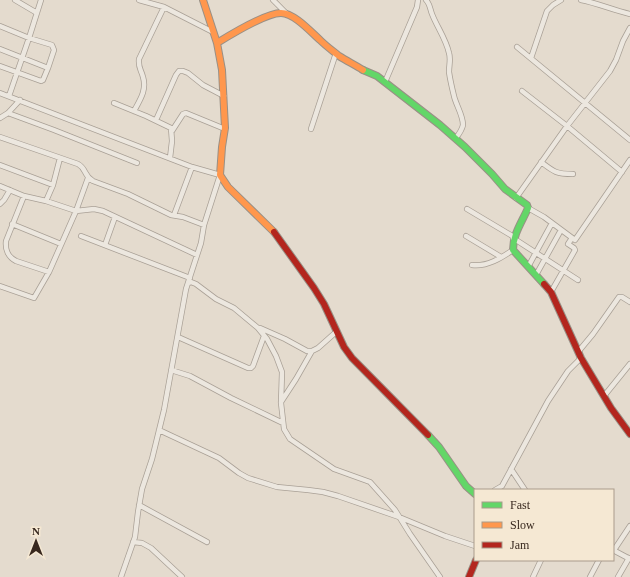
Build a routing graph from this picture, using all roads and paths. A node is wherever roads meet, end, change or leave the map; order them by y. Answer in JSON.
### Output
{"nodes":[{"id":1,"x":15,"y":0,"type":"edge"},
{"id":2,"x":41,"y":0,"type":"edge"},
{"id":3,"x":140,"y":0,"type":"edge"},
{"id":4,"x":203,"y":0,"type":"edge"},
{"id":5,"x":273,"y":0,"type":"edge"},
{"id":6,"x":418,"y":0,"type":"edge"},
{"id":7,"x":426,"y":0,"type":"edge"},
{"id":8,"x":561,"y":0,"type":"edge"},
{"id":9,"x":580,"y":0,"type":"edge"},
{"id":10,"x":164,"y":7,"type":"junction"},
{"id":11,"x":37,"y":12,"type":"junction"},
{"id":12,"x":630,"y":14,"type":"edge"},
{"id":13,"x":288,"y":15,"type":"junction"},
{"id":14,"x":0,"y":26,"type":"edge"},
{"id":15,"x":630,"y":28,"type":"edge"},
{"id":16,"x":213,"y":32,"type":"junction"},
{"id":17,"x":29,"y":38,"type":"junction"},
{"id":18,"x":216,"y":43,"type":"junction"},
{"id":19,"x":517,"y":47,"type":"dead end"},
{"id":20,"x":0,"y":49,"type":"edge"},
{"id":21,"x":336,"y":53,"type":"junction"},
{"id":22,"x":22,"y":57,"type":"junction"},
{"id":23,"x":531,"y":58,"type":"junction"},
{"id":24,"x":0,"y":66,"type":"edge"},
{"id":25,"x":48,"y":68,"type":"junction"},
{"id":26,"x":17,"y":72,"type":"junction"},
{"id":27,"x":385,"y":82,"type":"junction"},
{"id":28,"x":522,"y":91,"type":"dead end"},
{"id":29,"x":0,"y":93,"type":"edge"},
{"id":30,"x":9,"y":96,"type":"junction"},
{"id":31,"x":224,"y":96,"type":"junction"},
{"id":32,"x":20,"y":100,"type":"junction"},
{"id":33,"x":585,"y":102,"type":"junction"},
{"id":34,"x":114,"y":103,"type":"dead end"},
{"id":35,"x":134,"y":111,"type":"junction"},
{"id":36,"x":8,"y":113,"type":"junction"},
{"id":37,"x":0,"y":118,"type":"edge"},
{"id":38,"x":156,"y":120,"type":"junction"},
{"id":39,"x":567,"y":126,"type":"junction"},
{"id":40,"x":225,"y":129,"type":"junction"},
{"id":41,"x":311,"y":129,"type":"dead end"},
{"id":42,"x":172,"y":131,"type":"junction"},
{"id":43,"x":0,"y":137,"type":"edge"},
{"id":44,"x":456,"y":138,"type":"junction"},
{"id":45,"x":630,"y":140,"type":"edge"},
{"id":46,"x":60,"y":158,"type":"junction"},
{"id":47,"x":170,"y":158,"type":"junction"},
{"id":48,"x":630,"y":160,"type":"edge"},
{"id":49,"x":542,"y":162,"type":"junction"},
{"id":50,"x":137,"y":164,"type":"dead end"},
{"id":51,"x":0,"y":165,"type":"edge"},
{"id":52,"x":192,"y":167,"type":"junction"},
{"id":53,"x":622,"y":172,"type":"junction"},
{"id":54,"x":572,"y":174,"type":"dead end"},
{"id":55,"x":220,"y":175,"type":"junction"},
{"id":56,"x":88,"y":178,"type":"junction"},
{"id":57,"x":53,"y":185,"type":"junction"},
{"id":58,"x":0,"y":186,"type":"edge"},
{"id":59,"x":10,"y":190,"type":"junction"},
{"id":60,"x":24,"y":196,"type":"junction"},
{"id":61,"x":516,"y":198,"type":"junction"},
{"id":62,"x":46,"y":201,"type":"junction"},
{"id":63,"x":0,"y":204,"type":"edge"},
{"id":64,"x":528,"y":208,"type":"junction"},
{"id":65,"x":467,"y":209,"type":"dead end"},
{"id":66,"x":76,"y":211,"type":"junction"},
{"id":67,"x":174,"y":215,"type":"junction"},
{"id":68,"x":116,"y":217,"type":"junction"},
{"id":69,"x":552,"y":223,"type":"junction"},
{"id":70,"x":12,"y":224,"type":"junction"},
{"id":71,"x":204,"y":225,"type":"junction"},
{"id":72,"x":561,"y":230,"type":"junction"},
{"id":73,"x":81,"y":236,"type":"dead end"},
{"id":74,"x":466,"y":236,"type":"dead end"},
{"id":75,"x":514,"y":238,"type":"junction"},
{"id":76,"x":572,"y":238,"type":"junction"},
{"id":77,"x":61,"y":244,"type":"junction"},
{"id":78,"x":105,"y":245,"type":"junction"},
{"id":79,"x":513,"y":250,"type":"junction"},
{"id":80,"x":536,"y":253,"type":"junction"},
{"id":81,"x":197,"y":255,"type":"junction"},
{"id":82,"x":501,"y":257,"type":"junction"},
{"id":83,"x":545,"y":259,"type":"junction"},
{"id":84,"x":472,"y":265,"type":"dead end"},
{"id":85,"x":528,"y":267,"type":"junction"},
{"id":86,"x":562,"y":270,"type":"junction"},
{"id":87,"x":49,"y":272,"type":"junction"},
{"id":88,"x":536,"y":275,"type":"junction"},
{"id":89,"x":578,"y":280,"type":"dead end"},
{"id":90,"x":189,"y":281,"type":"junction"},
{"id":91,"x":0,"y":286,"type":"edge"},
{"id":92,"x":551,"y":292,"type":"junction"},
{"id":93,"x":630,"y":302,"type":"edge"},
{"id":94,"x":258,"y":328,"type":"junction"},
{"id":95,"x":336,"y":332,"type":"junction"},
{"id":96,"x":264,"y":336,"type":"junction"},
{"id":97,"x":178,"y":337,"type":"junction"},
{"id":98,"x":312,"y":351,"type":"junction"},
{"id":99,"x":580,"y":355,"type":"junction"},
{"id":100,"x":630,"y":364,"type":"edge"},
{"id":101,"x":171,"y":370,"type":"junction"},
{"id":102,"x":604,"y":396,"type":"junction"},
{"id":103,"x":281,"y":403,"type":"junction"},
{"id":104,"x":283,"y":423,"type":"junction"},
{"id":105,"x":159,"y":430,"type":"junction"},
{"id":106,"x":630,"y":434,"type":"edge"},
{"id":107,"x":511,"y":469,"type":"junction"},
{"id":108,"x":497,"y":489,"type":"edge"},
{"id":109,"x":524,"y":489,"type":"edge"},
{"id":110,"x":474,"y":493,"type":"edge"},
{"id":111,"x":139,"y":505,"type":"junction"},
{"id":112,"x":399,"y":517,"type":"junction"},
{"id":113,"x":630,"y":526,"type":"edge"},
{"id":114,"x":133,"y":542,"type":"junction"},
{"id":115,"x":207,"y":542,"type":"dead end"},
{"id":116,"x":474,"y":546,"type":"edge"},
{"id":117,"x":614,"y":549,"type":"edge"},
{"id":118,"x":614,"y":550,"type":"edge"},
{"id":119,"x":629,"y":558,"type":"edge"},
{"id":120,"x":476,"y":561,"type":"edge"},
{"id":121,"x":541,"y":561,"type":"edge"},
{"id":122,"x":598,"y":561,"type":"edge"},
{"id":123,"x":121,"y":577,"type":"edge"},
{"id":124,"x":182,"y":577,"type":"edge"},
{"id":125,"x":440,"y":577,"type":"edge"},
{"id":126,"x":469,"y":577,"type":"edge"},
{"id":127,"x":533,"y":577,"type":"edge"},
{"id":128,"x":590,"y":577,"type":"edge"},
{"id":129,"x":618,"y":577,"type":"edge"}],
"edges":[{"from":1,"to":11,"type":"street"},
{"from":2,"to":11,"type":"street"},
{"from":3,"to":10,"type":"street"},
{"from":4,"to":16,"type":"street"},
{"from":5,"to":13,"type":"street"},
{"from":6,"to":27,"type":"street"},
{"from":7,"to":44,"type":"street"},
{"from":8,"to":23,"type":"street"},
{"from":9,"to":12,"type":"street"},
{"from":10,"to":16,"type":"street"},
{"from":10,"to":35,"type":"street"},
{"from":11,"to":17,"type":"street"},
{"from":13,"to":18,"type":"street"},
{"from":13,"to":21,"type":"street"},
{"from":14,"to":17,"type":"street"},
{"from":15,"to":33,"type":"street"},
{"from":16,"to":18,"type":"street"},
{"from":17,"to":22,"type":"street"},
{"from":17,"to":25,"type":"street"},
{"from":18,"to":31,"type":"street"},
{"from":19,"to":23,"type":"street"},
{"from":20,"to":22,"type":"street"},
{"from":21,"to":27,"type":"street"},
{"from":21,"to":41,"type":"street"},
{"from":22,"to":25,"type":"street"},
{"from":22,"to":26,"type":"street"},
{"from":23,"to":33,"type":"street"},
{"from":24,"to":26,"type":"street"},
{"from":25,"to":26,"type":"street"},
{"from":26,"to":30,"type":"street"},
{"from":27,"to":44,"type":"street"},
{"from":28,"to":39,"type":"street"},
{"from":29,"to":30,"type":"street"},
{"from":30,"to":32,"type":"street"},
{"from":31,"to":38,"type":"street"},
{"from":31,"to":40,"type":"street"},
{"from":32,"to":36,"type":"street"},
{"from":32,"to":47,"type":"street"},
{"from":33,"to":39,"type":"street"},
{"from":33,"to":45,"type":"street"},
{"from":34,"to":35,"type":"street"},
{"from":35,"to":38,"type":"street"},
{"from":36,"to":37,"type":"street"},
{"from":36,"to":50,"type":"street"},
{"from":38,"to":42,"type":"street"},
{"from":39,"to":49,"type":"street"},
{"from":39,"to":53,"type":"street"},
{"from":40,"to":42,"type":"street"},
{"from":40,"to":55,"type":"street"},
{"from":42,"to":47,"type":"street"},
{"from":43,"to":46,"type":"street"},
{"from":44,"to":61,"type":"street"},
{"from":46,"to":56,"type":"street"},
{"from":46,"to":57,"type":"street"},
{"from":47,"to":52,"type":"street"},
{"from":48,"to":53,"type":"street"},
{"from":49,"to":54,"type":"street"},
{"from":49,"to":61,"type":"street"},
{"from":51,"to":57,"type":"street"},
{"from":52,"to":55,"type":"street"},
{"from":52,"to":67,"type":"street"},
{"from":53,"to":76,"type":"street"},
{"from":55,"to":71,"type":"street"},
{"from":55,"to":95,"type":"street"},
{"from":56,"to":66,"type":"street"},
{"from":56,"to":67,"type":"street"},
{"from":57,"to":62,"type":"street"},
{"from":58,"to":59,"type":"street"},
{"from":59,"to":60,"type":"street"},
{"from":59,"to":63,"type":"street"},
{"from":60,"to":62,"type":"street"},
{"from":60,"to":70,"type":"street"},
{"from":61,"to":64,"type":"street"},
{"from":62,"to":66,"type":"street"},
{"from":64,"to":69,"type":"street"},
{"from":64,"to":75,"type":"street"},
{"from":65,"to":75,"type":"street"},
{"from":66,"to":68,"type":"street"},
{"from":66,"to":77,"type":"street"},
{"from":67,"to":71,"type":"street"},
{"from":68,"to":78,"type":"street"},
{"from":68,"to":81,"type":"street"},
{"from":69,"to":72,"type":"street"},
{"from":69,"to":80,"type":"street"},
{"from":70,"to":77,"type":"street"},
{"from":70,"to":87,"type":"street"},
{"from":71,"to":81,"type":"street"},
{"from":72,"to":76,"type":"street"},
{"from":72,"to":83,"type":"street"},
{"from":73,"to":78,"type":"street"},
{"from":74,"to":82,"type":"street"},
{"from":75,"to":79,"type":"street"},
{"from":75,"to":80,"type":"street"},
{"from":76,"to":86,"type":"street"},
{"from":77,"to":87,"type":"street"},
{"from":78,"to":90,"type":"street"},
{"from":79,"to":82,"type":"street"},
{"from":79,"to":85,"type":"street"},
{"from":80,"to":83,"type":"street"},
{"from":80,"to":85,"type":"street"},
{"from":81,"to":90,"type":"street"},
{"from":82,"to":84,"type":"street"},
{"from":83,"to":86,"type":"street"},
{"from":83,"to":88,"type":"street"},
{"from":85,"to":88,"type":"street"},
{"from":86,"to":89,"type":"street"},
{"from":86,"to":92,"type":"street"},
{"from":87,"to":91,"type":"street"},
{"from":88,"to":92,"type":"street"},
{"from":90,"to":94,"type":"street"},
{"from":90,"to":97,"type":"street"},
{"from":92,"to":99,"type":"street"},
{"from":93,"to":99,"type":"street"},
{"from":94,"to":96,"type":"street"},
{"from":94,"to":98,"type":"street"},
{"from":95,"to":98,"type":"street"},
{"from":95,"to":110,"type":"street"},
{"from":96,"to":97,"type":"street"},
{"from":96,"to":103,"type":"street"},
{"from":97,"to":101,"type":"street"},
{"from":98,"to":103,"type":"street"},
{"from":99,"to":102,"type":"street"},
{"from":99,"to":107,"type":"street"},
{"from":100,"to":102,"type":"street"},
{"from":101,"to":104,"type":"street"},
{"from":101,"to":105,"type":"street"},
{"from":102,"to":106,"type":"street"},
{"from":103,"to":104,"type":"street"},
{"from":104,"to":112,"type":"street"},
{"from":105,"to":111,"type":"street"},
{"from":105,"to":112,"type":"street"},
{"from":107,"to":108,"type":"street"},
{"from":107,"to":109,"type":"street"},
{"from":111,"to":114,"type":"street"},
{"from":111,"to":115,"type":"street"},
{"from":112,"to":116,"type":"street"},
{"from":112,"to":125,"type":"street"},
{"from":113,"to":117,"type":"street"},
{"from":114,"to":123,"type":"street"},
{"from":114,"to":124,"type":"street"},
{"from":118,"to":119,"type":"street"},
{"from":119,"to":129,"type":"street"},
{"from":120,"to":126,"type":"street"},
{"from":121,"to":127,"type":"street"},
{"from":122,"to":128,"type":"street"}]}
